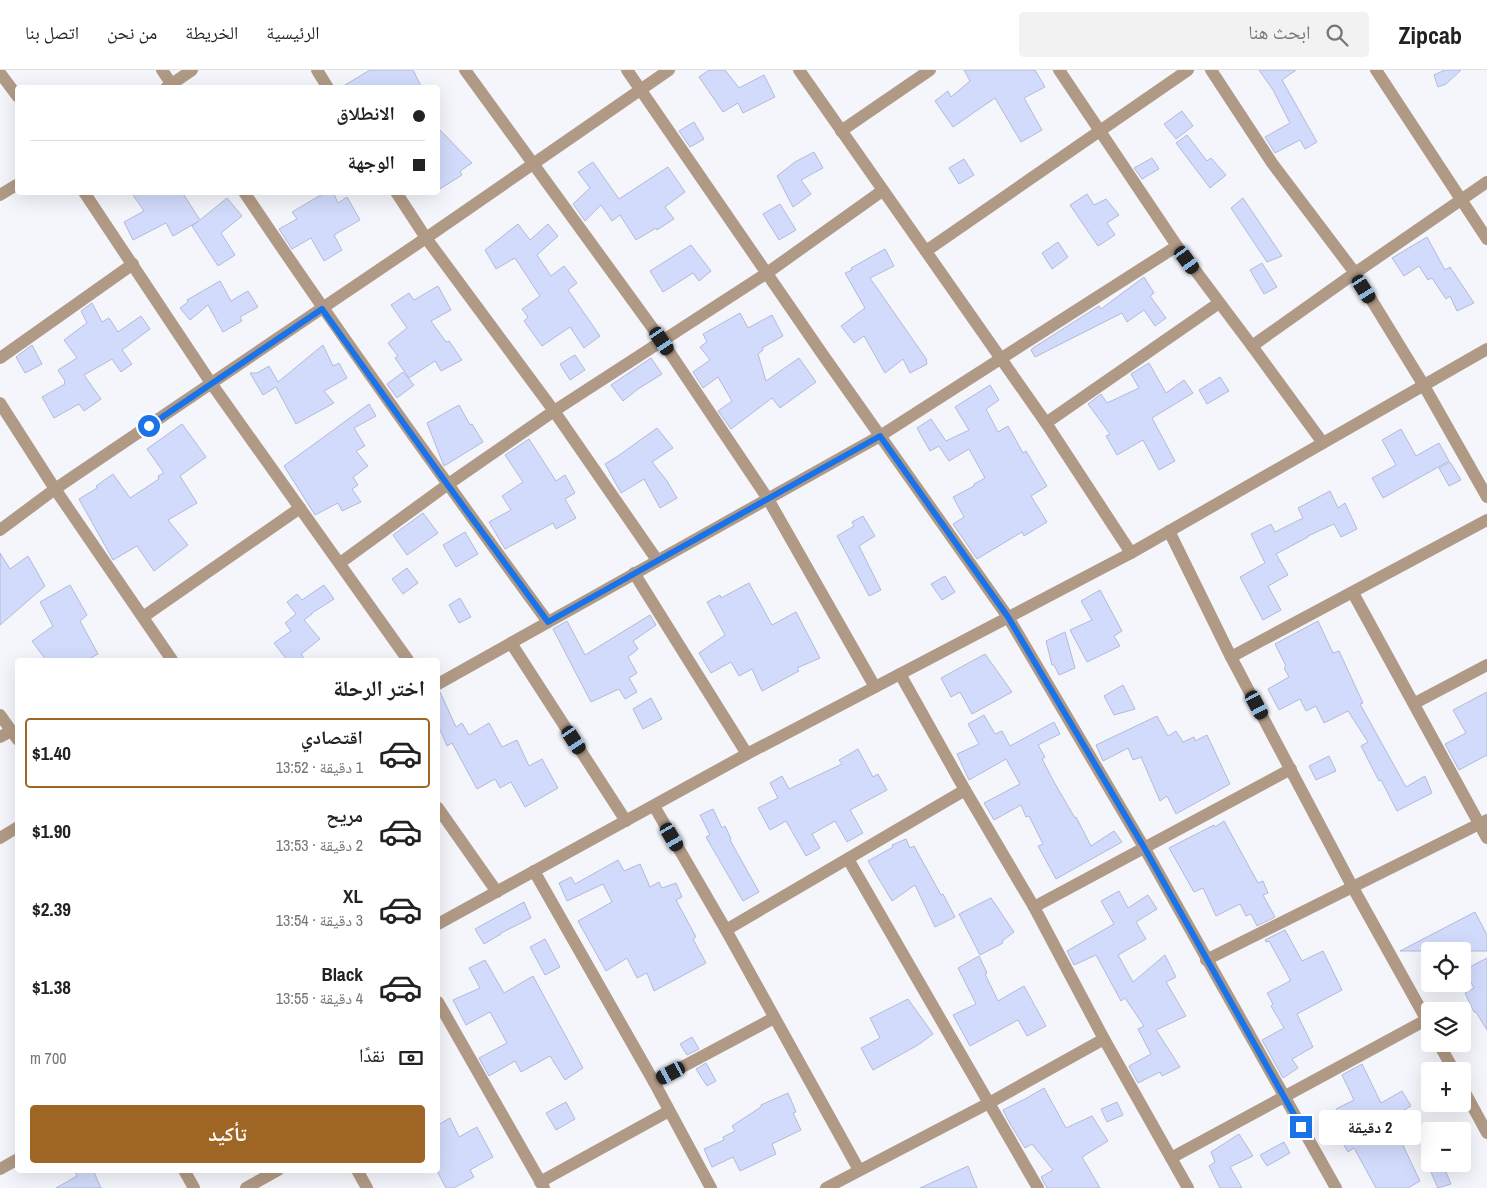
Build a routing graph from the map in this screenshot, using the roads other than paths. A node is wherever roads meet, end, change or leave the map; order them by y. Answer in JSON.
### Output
{"nodes":[{"id":1,"x":162,"y":70,"type":"edge"},
{"id":2,"x":192,"y":70,"type":"edge"},
{"id":3,"x":316,"y":70,"type":"edge"},
{"id":4,"x":465,"y":70,"type":"edge"},
{"id":5,"x":627,"y":70,"type":"edge"},
{"id":6,"x":669,"y":70,"type":"edge"},
{"id":7,"x":798,"y":70,"type":"edge"},
{"id":8,"x":930,"y":70,"type":"edge"},
{"id":9,"x":1059,"y":70,"type":"edge"},
{"id":10,"x":1188,"y":70,"type":"edge"},
{"id":11,"x":1211,"y":70,"type":"edge"},
{"id":12,"x":1376,"y":70,"type":"edge"},
{"id":13,"x":0,"y":73,"type":"edge"},
{"id":14,"x":170,"y":85,"type":"edge"},
{"id":15,"x":171,"y":85,"type":"edge"},
{"id":16,"x":326,"y":85,"type":"edge"},
{"id":17,"x":640,"y":90,"type":"junction"},
{"id":18,"x":15,"y":93,"type":"edge"},
{"id":19,"x":841,"y":131,"type":"junction"},
{"id":20,"x":1099,"y":131,"type":"junction"},
{"id":21,"x":533,"y":163,"type":"junction"},
{"id":22,"x":1487,"y":182,"type":"edge"},
{"id":23,"x":15,"y":186,"type":"edge"},
{"id":24,"x":882,"y":191,"type":"junction"},
{"id":25,"x":0,"y":195,"type":"edge"},
{"id":26,"x":86,"y":195,"type":"edge"},
{"id":27,"x":246,"y":195,"type":"edge"},
{"id":28,"x":398,"y":195,"type":"edge"},
{"id":29,"x":1461,"y":198,"type":"junction"},
{"id":30,"x":426,"y":238,"type":"junction"},
{"id":31,"x":1487,"y":238,"type":"edge"},
{"id":32,"x":1177,"y":246,"type":"junction"},
{"id":33,"x":926,"y":252,"type":"junction"},
{"id":34,"x":133,"y":264,"type":"junction"},
{"id":35,"x":767,"y":273,"type":"junction"},
{"id":36,"x":1355,"y":273,"type":"junction"},
{"id":37,"x":1219,"y":303,"type":"junction"},
{"id":38,"x":322,"y":309,"type":"junction"},
{"id":39,"x":662,"y":341,"type":"junction"},
{"id":40,"x":1252,"y":346,"type":"junction"},
{"id":41,"x":1487,"y":349,"type":"edge"},
{"id":42,"x":0,"y":358,"type":"edge"},
{"id":43,"x":999,"y":359,"type":"junction"},
{"id":44,"x":211,"y":383,"type":"junction"},
{"id":45,"x":1423,"y":384,"type":"junction"},
{"id":46,"x":0,"y":403,"type":"edge"},
{"id":47,"x":554,"y":411,"type":"junction"},
{"id":48,"x":1046,"y":424,"type":"junction"},
{"id":49,"x":880,"y":436,"type":"junction"},
{"id":50,"x":1322,"y":443,"type":"junction"},
{"id":51,"x":447,"y":484,"type":"junction"},
{"id":52,"x":55,"y":489,"type":"junction"},
{"id":53,"x":1487,"y":497,"type":"edge"},
{"id":54,"x":768,"y":499,"type":"junction"},
{"id":55,"x":300,"y":508,"type":"junction"},
{"id":56,"x":1487,"y":520,"type":"edge"},
{"id":57,"x":0,"y":530,"type":"edge"},
{"id":58,"x":1169,"y":531,"type":"junction"},
{"id":59,"x":1131,"y":553,"type":"junction"},
{"id":60,"x":657,"y":560,"type":"junction"},
{"id":61,"x":340,"y":563,"type":"junction"},
{"id":62,"x":634,"y":573,"type":"junction"},
{"id":63,"x":1353,"y":593,"type":"junction"},
{"id":64,"x":143,"y":617,"type":"junction"},
{"id":65,"x":1008,"y":617,"type":"junction"},
{"id":66,"x":548,"y":622,"type":"junction"},
{"id":67,"x":510,"y":643,"type":"junction"},
{"id":68,"x":1231,"y":657,"type":"junction"},
{"id":69,"x":171,"y":658,"type":"edge"},
{"id":70,"x":407,"y":658,"type":"edge"},
{"id":71,"x":1487,"y":665,"type":"edge"},
{"id":72,"x":900,"y":674,"type":"junction"},
{"id":73,"x":440,"y":683,"type":"edge"},
{"id":74,"x":876,"y":687,"type":"junction"},
{"id":75,"x":1414,"y":704,"type":"junction"},
{"id":76,"x":0,"y":716,"type":"edge"},
{"id":77,"x":10,"y":736,"type":"edge"},
{"id":78,"x":747,"y":754,"type":"junction"},
{"id":79,"x":1291,"y":769,"type":"junction"},
{"id":80,"x":965,"y":790,"type":"junction"},
{"id":81,"x":654,"y":806,"type":"junction"},
{"id":82,"x":440,"y":811,"type":"edge"},
{"id":83,"x":626,"y":821,"type":"junction"},
{"id":84,"x":1483,"y":822,"type":"edge"},
{"id":85,"x":15,"y":829,"type":"edge"},
{"id":86,"x":0,"y":838,"type":"edge"},
{"id":87,"x":1487,"y":838,"type":"edge"},
{"id":88,"x":1145,"y":849,"type":"junction"},
{"id":89,"x":848,"y":858,"type":"junction"},
{"id":90,"x":534,"y":871,"type":"junction"},
{"id":91,"x":1352,"y":886,"type":"junction"},
{"id":92,"x":497,"y":892,"type":"junction"},
{"id":93,"x":1034,"y":907,"type":"junction"},
{"id":94,"x":440,"y":923,"type":"edge"},
{"id":95,"x":726,"y":930,"type":"junction"},
{"id":96,"x":1206,"y":960,"type":"junction"},
{"id":97,"x":440,"y":1006,"type":"edge"},
{"id":98,"x":1421,"y":1010,"type":"edge"},
{"id":99,"x":774,"y":1018,"type":"junction"},
{"id":100,"x":1421,"y":1027,"type":"edge"},
{"id":101,"x":1104,"y":1038,"type":"junction"},
{"id":102,"x":654,"y":1082,"type":"junction"},
{"id":103,"x":1284,"y":1097,"type":"junction"},
{"id":104,"x":989,"y":1103,"type":"junction"},
{"id":105,"x":1471,"y":1104,"type":"edge"},
{"id":106,"x":669,"y":1111,"type":"junction"},
{"id":107,"x":1487,"y":1133,"type":"edge"},
{"id":108,"x":1172,"y":1158,"type":"junction"},
{"id":109,"x":15,"y":1161,"type":"edge"},
{"id":110,"x":0,"y":1169,"type":"edge"},
{"id":111,"x":859,"y":1170,"type":"junction"},
{"id":112,"x":186,"y":1173,"type":"edge"},
{"id":113,"x":273,"y":1173,"type":"edge"},
{"id":114,"x":359,"y":1173,"type":"edge"},
{"id":115,"x":542,"y":1185,"type":"edge"},
{"id":116,"x":194,"y":1188,"type":"edge"},
{"id":117,"x":246,"y":1188,"type":"edge"},
{"id":118,"x":367,"y":1188,"type":"edge"},
{"id":119,"x":711,"y":1188,"type":"edge"},
{"id":120,"x":826,"y":1188,"type":"edge"},
{"id":121,"x":1038,"y":1188,"type":"edge"},
{"id":122,"x":1188,"y":1188,"type":"edge"},
{"id":123,"x":1336,"y":1188,"type":"edge"}],
"edges":[{"from":1,"to":14,"type":"street"},
{"from":2,"to":15,"type":"street"},
{"from":3,"to":16,"type":"street"},
{"from":4,"to":21,"type":"street"},
{"from":5,"to":17,"type":"street"},
{"from":6,"to":17,"type":"street"},
{"from":7,"to":19,"type":"street"},
{"from":8,"to":19,"type":"street"},
{"from":9,"to":20,"type":"street"},
{"from":10,"to":20,"type":"street"},
{"from":11,"to":36,"type":"street"},
{"from":12,"to":29,"type":"street"},
{"from":13,"to":18,"type":"street"},
{"from":17,"to":21,"type":"street"},
{"from":17,"to":35,"type":"street"},
{"from":19,"to":24,"type":"street"},
{"from":20,"to":32,"type":"street"},
{"from":20,"to":33,"type":"street"},
{"from":21,"to":30,"type":"street"},
{"from":21,"to":39,"type":"street"},
{"from":22,"to":29,"type":"street"},
{"from":23,"to":25,"type":"street"},
{"from":24,"to":33,"type":"street"},
{"from":24,"to":35,"type":"street"},
{"from":26,"to":34,"type":"street"},
{"from":27,"to":38,"type":"street"},
{"from":28,"to":30,"type":"street"},
{"from":29,"to":31,"type":"street"},
{"from":29,"to":36,"type":"street"},
{"from":30,"to":38,"type":"street"},
{"from":30,"to":47,"type":"street"},
{"from":32,"to":37,"type":"street"},
{"from":32,"to":43,"type":"street"},
{"from":33,"to":43,"type":"street"},
{"from":34,"to":42,"type":"street"},
{"from":34,"to":44,"type":"street"},
{"from":35,"to":39,"type":"street"},
{"from":35,"to":49,"type":"street"},
{"from":36,"to":40,"type":"street"},
{"from":36,"to":45,"type":"street"},
{"from":37,"to":40,"type":"street"},
{"from":37,"to":48,"type":"street"},
{"from":38,"to":44,"type":"street"},
{"from":38,"to":51,"type":"street"},
{"from":39,"to":47,"type":"street"},
{"from":39,"to":54,"type":"street"},
{"from":40,"to":50,"type":"street"},
{"from":41,"to":45,"type":"street"},
{"from":43,"to":48,"type":"street"},
{"from":43,"to":49,"type":"street"},
{"from":44,"to":52,"type":"street"},
{"from":44,"to":55,"type":"street"},
{"from":45,"to":50,"type":"street"},
{"from":45,"to":53,"type":"street"},
{"from":46,"to":52,"type":"street"},
{"from":47,"to":51,"type":"street"},
{"from":47,"to":60,"type":"street"},
{"from":48,"to":59,"type":"street"},
{"from":49,"to":54,"type":"street"},
{"from":49,"to":65,"type":"street"},
{"from":50,"to":58,"type":"street"},
{"from":51,"to":61,"type":"street"},
{"from":51,"to":66,"type":"street"},
{"from":52,"to":57,"type":"street"},
{"from":52,"to":64,"type":"street"},
{"from":54,"to":60,"type":"street"},
{"from":54,"to":74,"type":"street"},
{"from":55,"to":61,"type":"street"},
{"from":55,"to":64,"type":"street"},
{"from":56,"to":63,"type":"street"},
{"from":58,"to":59,"type":"street"},
{"from":58,"to":68,"type":"street"},
{"from":59,"to":65,"type":"street"},
{"from":60,"to":62,"type":"street"},
{"from":61,"to":70,"type":"street"},
{"from":62,"to":66,"type":"street"},
{"from":62,"to":78,"type":"street"},
{"from":63,"to":68,"type":"street"},
{"from":63,"to":75,"type":"street"},
{"from":64,"to":69,"type":"street"},
{"from":65,"to":72,"type":"street"},
{"from":65,"to":88,"type":"street"},
{"from":66,"to":67,"type":"street"},
{"from":67,"to":73,"type":"street"},
{"from":67,"to":83,"type":"street"},
{"from":68,"to":79,"type":"street"},
{"from":71,"to":75,"type":"street"},
{"from":72,"to":74,"type":"street"},
{"from":72,"to":80,"type":"street"},
{"from":74,"to":78,"type":"street"},
{"from":75,"to":84,"type":"street"},
{"from":76,"to":77,"type":"street"},
{"from":78,"to":81,"type":"street"},
{"from":79,"to":88,"type":"street"},
{"from":79,"to":91,"type":"street"},
{"from":80,"to":89,"type":"street"},
{"from":80,"to":93,"type":"street"},
{"from":81,"to":83,"type":"street"},
{"from":81,"to":95,"type":"street"},
{"from":82,"to":92,"type":"street"},
{"from":83,"to":90,"type":"street"},
{"from":84,"to":87,"type":"street"},
{"from":84,"to":91,"type":"street"},
{"from":85,"to":86,"type":"street"},
{"from":88,"to":93,"type":"street"},
{"from":88,"to":96,"type":"street"},
{"from":89,"to":95,"type":"street"},
{"from":89,"to":104,"type":"street"},
{"from":90,"to":92,"type":"street"},
{"from":90,"to":102,"type":"street"},
{"from":91,"to":96,"type":"street"},
{"from":91,"to":98,"type":"street"},
{"from":92,"to":94,"type":"street"},
{"from":93,"to":101,"type":"street"},
{"from":95,"to":99,"type":"street"},
{"from":96,"to":103,"type":"street"},
{"from":97,"to":115,"type":"street"},
{"from":99,"to":102,"type":"street"},
{"from":99,"to":111,"type":"street"},
{"from":100,"to":103,"type":"street"},
{"from":101,"to":104,"type":"street"},
{"from":101,"to":108,"type":"street"},
{"from":102,"to":106,"type":"street"},
{"from":103,"to":108,"type":"street"},
{"from":103,"to":123,"type":"street"},
{"from":104,"to":111,"type":"street"},
{"from":104,"to":121,"type":"street"},
{"from":105,"to":107,"type":"street"},
{"from":106,"to":115,"type":"street"},
{"from":106,"to":119,"type":"street"},
{"from":108,"to":122,"type":"street"},
{"from":109,"to":110,"type":"street"},
{"from":111,"to":120,"type":"street"},
{"from":112,"to":116,"type":"street"},
{"from":113,"to":117,"type":"street"},
{"from":114,"to":118,"type":"street"}]}
